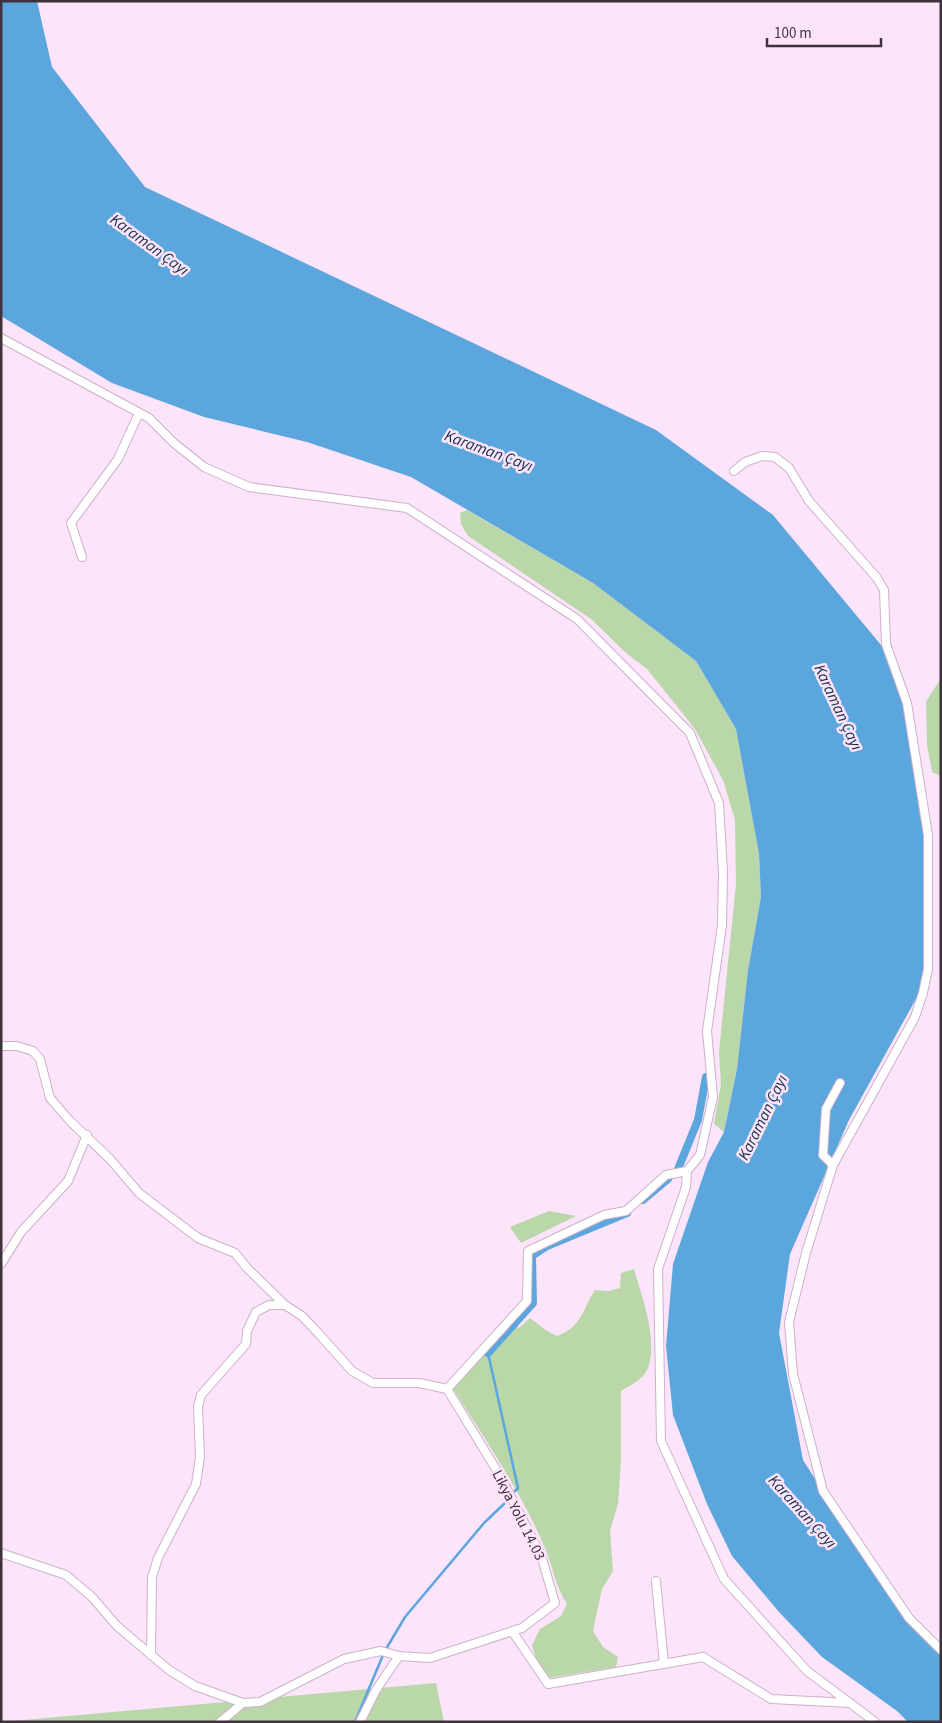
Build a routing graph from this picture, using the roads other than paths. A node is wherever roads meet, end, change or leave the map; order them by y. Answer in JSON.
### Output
{"nodes":[{"id":1,"x":1,"y":338,"type":"edge"},
{"id":2,"x":140,"y":413,"type":"junction"},
{"id":3,"x":734,"y":471,"type":"dead end"},
{"id":4,"x":82,"y":557,"type":"dead end"},
{"id":5,"x":1,"y":1046,"type":"edge"},
{"id":6,"x":840,"y":1083,"type":"dead end"},
{"id":7,"x":87,"y":1135,"type":"junction"},
{"id":8,"x":833,"y":1165,"type":"junction"},
{"id":9,"x":687,"y":1171,"type":"junction"},
{"id":10,"x":1,"y":1264,"type":"edge"},
{"id":11,"x":285,"y":1305,"type":"junction"},
{"id":12,"x":447,"y":1389,"type":"junction"},
{"id":13,"x":1,"y":1553,"type":"edge"},
{"id":14,"x":656,"y":1581,"type":"dead end"},
{"id":15,"x":512,"y":1632,"type":"junction"},
{"id":16,"x":941,"y":1650,"type":"edge"},
{"id":17,"x":151,"y":1655,"type":"junction"},
{"id":18,"x":398,"y":1656,"type":"junction"},
{"id":19,"x":664,"y":1664,"type":"junction"},
{"id":20,"x":244,"y":1703,"type":"junction"},
{"id":21,"x":850,"y":1703,"type":"junction"},
{"id":22,"x":220,"y":1722,"type":"edge"},
{"id":23,"x":360,"y":1722,"type":"edge"},
{"id":24,"x":875,"y":1722,"type":"edge"}],
"edges":[{"from":1,"to":2,"type":"street"},
{"from":2,"to":4,"type":"street"},
{"from":2,"to":9,"type":"street"},
{"from":3,"to":8,"type":"street"},
{"from":5,"to":7,"type":"street"},
{"from":6,"to":8,"type":"street"},
{"from":7,"to":10,"type":"street"},
{"from":7,"to":11,"type":"street"},
{"from":8,"to":16,"type":"street"},
{"from":9,"to":12,"type":"street"},
{"from":9,"to":21,"type":"street"},
{"from":11,"to":12,"type":"street"},
{"from":11,"to":17,"type":"street"},
{"from":12,"to":15,"type":"street","name":"Likya Yolu 14.03"},
{"from":13,"to":17,"type":"street"},
{"from":14,"to":19,"type":"street"},
{"from":15,"to":18,"type":"street","name":"Likya Yolu 14.03"},
{"from":15,"to":19,"type":"street"},
{"from":17,"to":20,"type":"street"},
{"from":18,"to":20,"type":"street","name":"Likya Yolu 14.03"},
{"from":18,"to":23,"type":"street"},
{"from":19,"to":21,"type":"street"},
{"from":20,"to":22,"type":"street"},
{"from":21,"to":24,"type":"street"}]}
